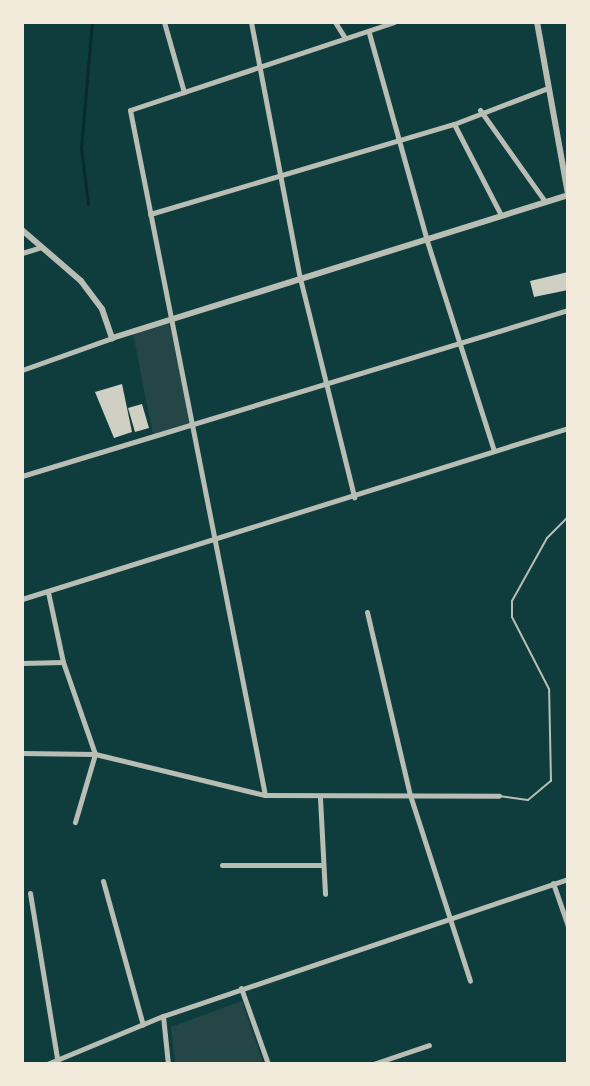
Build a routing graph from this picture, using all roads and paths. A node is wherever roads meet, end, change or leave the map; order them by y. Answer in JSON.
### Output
{"nodes":[{"id":1,"x":164,"y":22,"type":"edge"},
{"id":2,"x":251,"y":22,"type":"edge"},
{"id":3,"x":335,"y":22,"type":"edge"},
{"id":4,"x":394,"y":22,"type":"edge"},
{"id":5,"x":537,"y":22,"type":"edge"},
{"id":6,"x":369,"y":33,"type":"junction"},
{"id":7,"x":345,"y":39,"type":"junction"},
{"id":8,"x":261,"y":67,"type":"junction"},
{"id":9,"x":548,"y":88,"type":"junction"},
{"id":10,"x":184,"y":92,"type":"junction"},
{"id":11,"x":480,"y":110,"type":"junction"},
{"id":12,"x":453,"y":124,"type":"junction"},
{"id":13,"x":399,"y":137,"type":"junction"},
{"id":14,"x":279,"y":172,"type":"junction"},
{"id":15,"x":567,"y":195,"type":"edge"},
{"id":16,"x":544,"y":200,"type":"junction"},
{"id":17,"x":150,"y":214,"type":"junction"},
{"id":18,"x":501,"y":215,"type":"junction"},
{"id":19,"x":22,"y":230,"type":"edge"},
{"id":20,"x":427,"y":241,"type":"junction"},
{"id":21,"x":42,"y":247,"type":"junction"},
{"id":22,"x":22,"y":253,"type":"edge"},
{"id":23,"x":300,"y":278,"type":"junction"},
{"id":24,"x":567,"y":310,"type":"edge"},
{"id":25,"x":170,"y":324,"type":"junction"},
{"id":26,"x":112,"y":338,"type":"junction"},
{"id":27,"x":459,"y":343,"type":"junction"},
{"id":28,"x":22,"y":370,"type":"edge"},
{"id":29,"x":328,"y":385,"type":"junction"},
{"id":30,"x":192,"y":427,"type":"junction"},
{"id":31,"x":567,"y":428,"type":"edge"},
{"id":32,"x":494,"y":451,"type":"junction"},
{"id":33,"x":22,"y":476,"type":"edge"},
{"id":34,"x":354,"y":497,"type":"junction"},
{"id":35,"x":567,"y":517,"type":"edge"},
{"id":36,"x":211,"y":538,"type":"junction"},
{"id":37,"x":48,"y":592,"type":"junction"},
{"id":38,"x":22,"y":599,"type":"edge"},
{"id":39,"x":367,"y":612,"type":"dead end"},
{"id":40,"x":63,"y":662,"type":"junction"},
{"id":41,"x":22,"y":663,"type":"edge"},
{"id":42,"x":22,"y":753,"type":"edge"},
{"id":43,"x":96,"y":754,"type":"junction"},
{"id":44,"x":265,"y":795,"type":"junction"},
{"id":45,"x":410,"y":795,"type":"junction"},
{"id":46,"x":499,"y":796,"type":"joint"},
{"id":47,"x":320,"y":798,"type":"junction"},
{"id":48,"x":75,"y":822,"type":"dead end"},
{"id":49,"x":222,"y":865,"type":"dead end"},
{"id":50,"x":322,"y":865,"type":"junction"},
{"id":51,"x":567,"y":879,"type":"edge"},
{"id":52,"x":103,"y":881,"type":"dead end"},
{"id":53,"x":553,"y":883,"type":"junction"},
{"id":54,"x":30,"y":892,"type":"dead end"},
{"id":55,"x":324,"y":894,"type":"dead end"},
{"id":56,"x":448,"y":918,"type":"junction"},
{"id":57,"x":567,"y":926,"type":"edge"},
{"id":58,"x":470,"y":981,"type":"dead end"},
{"id":59,"x":241,"y":988,"type":"junction"},
{"id":60,"x":164,"y":1016,"type":"junction"},
{"id":61,"x":143,"y":1025,"type":"junction"},
{"id":62,"x":429,"y":1045,"type":"dead end"},
{"id":63,"x":58,"y":1061,"type":"edge"},
{"id":64,"x":47,"y":1064,"type":"edge"},
{"id":65,"x":168,"y":1064,"type":"edge"},
{"id":66,"x":268,"y":1064,"type":"edge"},
{"id":67,"x":374,"y":1064,"type":"edge"}],
"edges":[{"from":1,"to":10,"type":"street"},
{"from":2,"to":8,"type":"street"},
{"from":3,"to":7,"type":"street"},
{"from":4,"to":6,"type":"street"},
{"from":5,"to":9,"type":"street"},
{"from":6,"to":7,"type":"street"},
{"from":6,"to":13,"type":"street"},
{"from":7,"to":8,"type":"street"},
{"from":8,"to":10,"type":"street"},
{"from":8,"to":14,"type":"street"},
{"from":9,"to":11,"type":"street"},
{"from":9,"to":15,"type":"street"},
{"from":10,"to":17,"type":"street"},
{"from":11,"to":12,"type":"street"},
{"from":11,"to":16,"type":"street"},
{"from":12,"to":13,"type":"street"},
{"from":12,"to":18,"type":"street"},
{"from":13,"to":14,"type":"street"},
{"from":13,"to":20,"type":"street"},
{"from":14,"to":17,"type":"street"},
{"from":14,"to":23,"type":"street"},
{"from":15,"to":16,"type":"street"},
{"from":16,"to":18,"type":"street"},
{"from":17,"to":25,"type":"street"},
{"from":18,"to":20,"type":"street"},
{"from":19,"to":21,"type":"street"},
{"from":20,"to":23,"type":"street"},
{"from":20,"to":27,"type":"street"},
{"from":21,"to":22,"type":"street"},
{"from":21,"to":26,"type":"street"},
{"from":23,"to":25,"type":"street"},
{"from":23,"to":29,"type":"street"},
{"from":24,"to":27,"type":"street"},
{"from":25,"to":26,"type":"street"},
{"from":25,"to":30,"type":"street"},
{"from":26,"to":28,"type":"street"},
{"from":27,"to":29,"type":"street"},
{"from":27,"to":32,"type":"street"},
{"from":29,"to":30,"type":"street"},
{"from":29,"to":34,"type":"street"},
{"from":30,"to":33,"type":"street"},
{"from":30,"to":36,"type":"street"},
{"from":31,"to":32,"type":"street"},
{"from":32,"to":34,"type":"street"},
{"from":34,"to":36,"type":"street"},
{"from":35,"to":46,"type":"lane"},
{"from":36,"to":37,"type":"street"},
{"from":36,"to":44,"type":"street"},
{"from":37,"to":38,"type":"street"},
{"from":37,"to":40,"type":"street"},
{"from":39,"to":45,"type":"street"},
{"from":40,"to":41,"type":"street"},
{"from":40,"to":43,"type":"street"},
{"from":42,"to":43,"type":"street"},
{"from":43,"to":44,"type":"street"},
{"from":43,"to":48,"type":"street"},
{"from":44,"to":47,"type":"street"},
{"from":45,"to":46,"type":"street"},
{"from":45,"to":47,"type":"street"},
{"from":45,"to":56,"type":"street"},
{"from":47,"to":50,"type":"street"},
{"from":49,"to":50,"type":"street"},
{"from":50,"to":55,"type":"street"},
{"from":51,"to":53,"type":"street"},
{"from":52,"to":61,"type":"street"},
{"from":53,"to":56,"type":"street"},
{"from":53,"to":57,"type":"street"},
{"from":54,"to":63,"type":"street"},
{"from":56,"to":58,"type":"street"},
{"from":56,"to":59,"type":"street"},
{"from":59,"to":60,"type":"street"},
{"from":59,"to":66,"type":"street"},
{"from":60,"to":61,"type":"street"},
{"from":60,"to":65,"type":"street"},
{"from":61,"to":63,"type":"street"},
{"from":62,"to":67,"type":"street"},
{"from":63,"to":64,"type":"street"}]}
